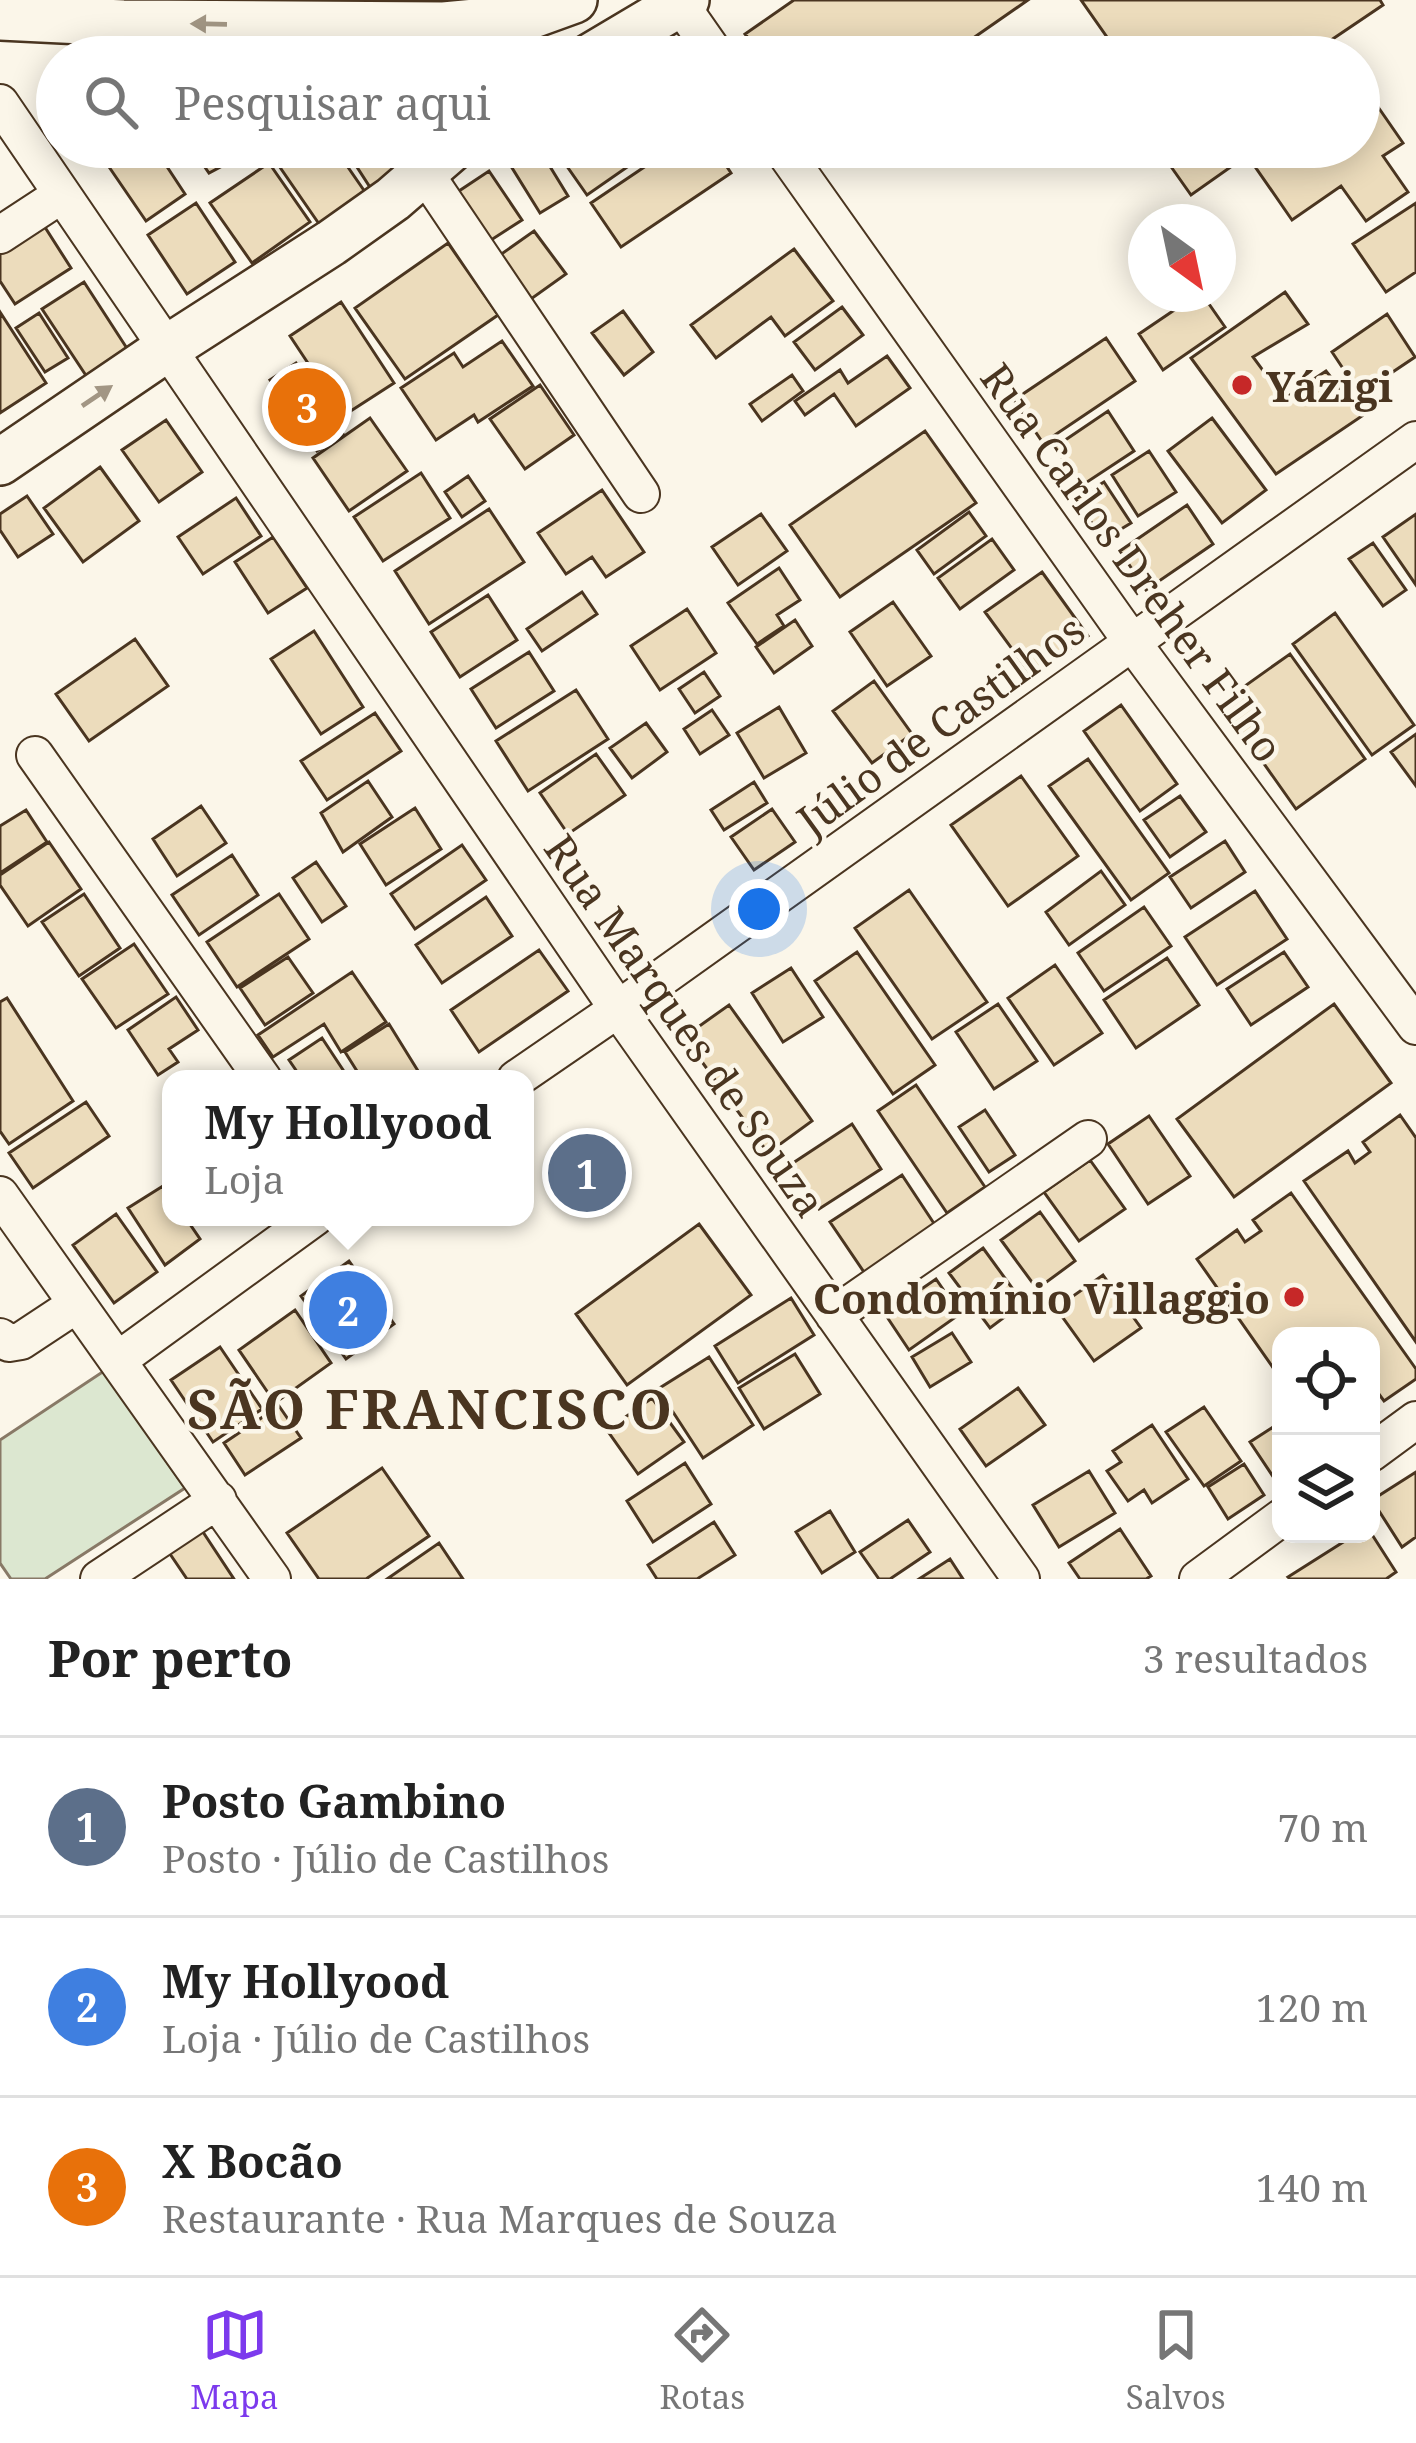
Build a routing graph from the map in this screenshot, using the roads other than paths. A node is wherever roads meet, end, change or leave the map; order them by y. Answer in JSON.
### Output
{"nodes":[{"id":1,"x":574,"y":0,"type":"edge"},
{"id":2,"x":683,"y":2,"type":"edge"},
{"id":3,"x":0,"y":17,"type":"edge"},
{"id":4,"x":626,"y":36,"type":"edge"},
{"id":5,"x":704,"y":36,"type":"edge"},
{"id":6,"x":0,"y":103,"type":"edge"},
{"id":7,"x":36,"y":157,"type":"edge"},
{"id":8,"x":43,"y":168,"type":"edge"},
{"id":9,"x":429,"y":168,"type":"edge"},
{"id":10,"x":444,"y":168,"type":"edge"},
{"id":11,"x":796,"y":168,"type":"edge"},
{"id":12,"x":61,"y":195,"type":"junction"},
{"id":13,"x":0,"y":235,"type":"edge"},
{"id":14,"x":166,"y":349,"type":"junction"},
{"id":15,"x":1416,"y":440,"type":"edge"},
{"id":16,"x":0,"y":462,"type":"edge"},
{"id":17,"x":641,"y":494,"type":"dead end"},
{"id":18,"x":1132,"y":642,"type":"junction"},
{"id":19,"x":35,"y":754,"type":"dead end"},
{"id":20,"x":618,"y":1009,"type":"junction"},
{"id":21,"x":1416,"y":1026,"type":"edge"},
{"id":22,"x":257,"y":1070,"type":"edge"},
{"id":23,"x":529,"y":1070,"type":"edge"},
{"id":24,"x":1088,"y":1139,"type":"dead end"},
{"id":25,"x":3,"y":1205,"type":"edge"},
{"id":26,"x":303,"y":1226,"type":"edge"},
{"id":27,"x":77,"y":1304,"type":"junction"},
{"id":28,"x":834,"y":1315,"type":"junction"},
{"id":29,"x":0,"y":1337,"type":"edge"},
{"id":30,"x":118,"y":1360,"type":"junction"},
{"id":31,"x":1416,"y":1420,"type":"edge"},
{"id":32,"x":1380,"y":1446,"type":"edge"},
{"id":33,"x":218,"y":1500,"type":"junction"},
{"id":34,"x":1272,"y":1525,"type":"edge"},
{"id":35,"x":99,"y":1579,"type":"edge"},
{"id":36,"x":272,"y":1579,"type":"edge"},
{"id":37,"x":1021,"y":1579,"type":"edge"},
{"id":38,"x":1198,"y":1579,"type":"edge"}],
"edges":[{"from":1,"to":3,"type":"main road","one_way":true},
{"from":2,"to":4,"type":"main road"},
{"from":2,"to":5,"type":"street"},
{"from":6,"to":7,"type":"street","name":"Rua Marques de Souza"},
{"from":8,"to":12,"type":"street","name":"Rua Marques de Souza"},
{"from":9,"to":14,"type":"main road"},
{"from":10,"to":17,"type":"street"},
{"from":11,"to":18,"type":"street","name":"Rua Carlos Dreher Filho"},
{"from":12,"to":13,"type":"street"},
{"from":12,"to":14,"type":"street","name":"Rua Marques de Souza"},
{"from":16,"to":14,"type":"main road","one_way":true},
{"from":14,"to":20,"type":"street","name":"Rua Marques de Souza"},
{"from":15,"to":18,"type":"street","name":"Júlio de Castilhos"},
{"from":18,"to":20,"type":"street","name":"Júlio de Castilhos"},
{"from":18,"to":21,"type":"street","name":"Rua Carlos Dreher Filho"},
{"from":19,"to":22,"type":"street"},
{"from":20,"to":23,"type":"street","name":"Júlio de Castilhos"},
{"from":20,"to":28,"type":"street","name":"Rua Marques de Souza"},
{"from":24,"to":28,"type":"street"},
{"from":25,"to":27,"type":"street"},
{"from":26,"to":30,"type":"street"},
{"from":27,"to":29,"type":"street"},
{"from":27,"to":30,"type":"street"},
{"from":28,"to":37,"type":"street","name":"Rua Marques de Souza"},
{"from":30,"to":33,"type":"street"},
{"from":31,"to":32,"type":"street"},
{"from":33,"to":35,"type":"street"},
{"from":33,"to":36,"type":"street"},
{"from":34,"to":38,"type":"street"}]}
